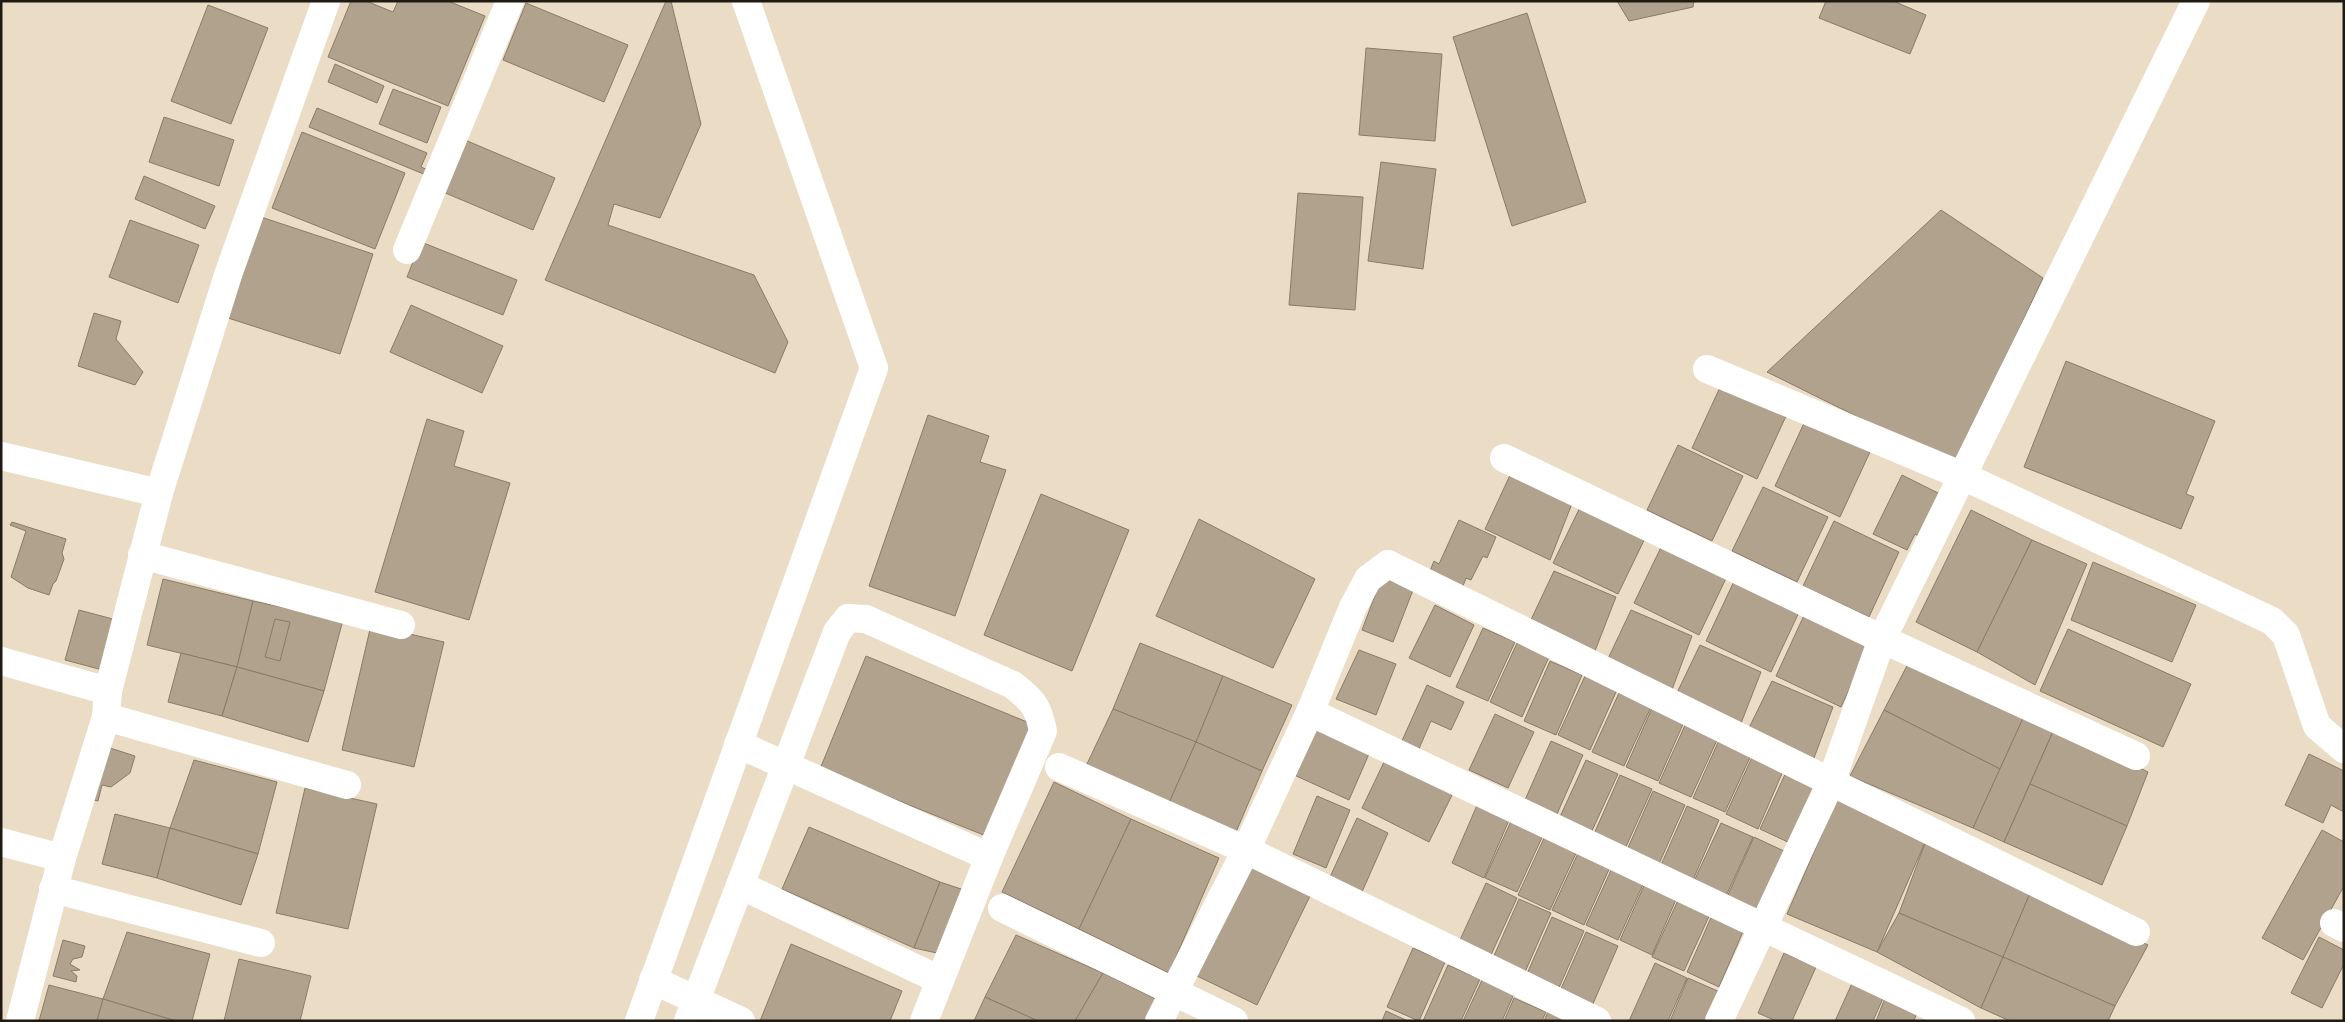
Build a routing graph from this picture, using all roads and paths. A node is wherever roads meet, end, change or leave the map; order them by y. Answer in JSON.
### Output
{"nodes":[{"id":1,"x":326,"y":1,"type":"edge"},
{"id":2,"x":510,"y":1,"type":"edge"},
{"id":3,"x":746,"y":1,"type":"edge"},
{"id":4,"x":2196,"y":1,"type":"edge"},
{"id":5,"x":407,"y":250,"type":"dead end"},
{"id":6,"x":1706,"y":369,"type":"dead end"},
{"id":7,"x":1,"y":456,"type":"edge"},
{"id":8,"x":1504,"y":458,"type":"dead end"},
{"id":9,"x":1963,"y":476,"type":"junction"},
{"id":10,"x":159,"y":493,"type":"junction"},
{"id":11,"x":142,"y":555,"type":"junction"},
{"id":12,"x":401,"y":625,"type":"dead end"},
{"id":13,"x":1882,"y":640,"type":"junction"},
{"id":14,"x":1,"y":661,"type":"edge"},
{"id":15,"x":107,"y":704,"type":"junction"},
{"id":16,"x":1310,"y":712,"type":"junction"},
{"id":17,"x":738,"y":744,"type":"junction"},
{"id":18,"x":2344,"y":749,"type":"edge"},
{"id":19,"x":2136,"y":756,"type":"dead end"},
{"id":20,"x":786,"y":766,"type":"junction"},
{"id":21,"x":1059,"y":766,"type":"dead end"},
{"id":22,"x":1831,"y":782,"type":"junction"},
{"id":23,"x":347,"y":785,"type":"dead end"},
{"id":24,"x":1,"y":842,"type":"edge"},
{"id":25,"x":1246,"y":850,"type":"junction"},
{"id":26,"x":989,"y":857,"type":"junction"},
{"id":27,"x":62,"y":858,"type":"junction"},
{"id":28,"x":740,"y":885,"type":"junction"},
{"id":29,"x":53,"y":889,"type":"junction"},
{"id":30,"x":1002,"y":908,"type":"dead end"},
{"id":31,"x":1764,"y":926,"type":"junction"},
{"id":32,"x":2136,"y":932,"type":"dead end"},
{"id":33,"x":261,"y":943,"type":"dead end"},
{"id":34,"x":654,"y":980,"type":"junction"},
{"id":35,"x":940,"y":980,"type":"junction"},
{"id":36,"x":1173,"y":991,"type":"junction"},
{"id":37,"x":692,"y":1010,"type":"edge"},
{"id":38,"x":20,"y":1021,"type":"edge"},
{"id":39,"x":639,"y":1021,"type":"edge"},
{"id":40,"x":741,"y":1021,"type":"edge"},
{"id":41,"x":924,"y":1021,"type":"edge"},
{"id":42,"x":1158,"y":1021,"type":"edge"},
{"id":43,"x":1234,"y":1021,"type":"edge"},
{"id":44,"x":1597,"y":1021,"type":"edge"},
{"id":45,"x":1719,"y":1021,"type":"edge"},
{"id":46,"x":1961,"y":1021,"type":"edge"}],
"edges":[{"from":1,"to":10,"type":"street"},
{"from":2,"to":5,"type":"street"},
{"from":3,"to":17,"type":"street"},
{"from":4,"to":9,"type":"street"},
{"from":6,"to":9,"type":"street"},
{"from":7,"to":10,"type":"street"},
{"from":8,"to":13,"type":"street"},
{"from":9,"to":13,"type":"street"},
{"from":9,"to":18,"type":"street"},
{"from":10,"to":11,"type":"street"},
{"from":11,"to":12,"type":"street"},
{"from":11,"to":15,"type":"street"},
{"from":13,"to":19,"type":"street"},
{"from":13,"to":22,"type":"street"},
{"from":14,"to":15,"type":"street"},
{"from":15,"to":23,"type":"street"},
{"from":15,"to":27,"type":"street"},
{"from":16,"to":22,"type":"street"},
{"from":16,"to":25,"type":"street"},
{"from":16,"to":31,"type":"street"},
{"from":17,"to":20,"type":"street"},
{"from":17,"to":34,"type":"street"},
{"from":20,"to":26,"type":"street"},
{"from":20,"to":26,"type":"street"},
{"from":20,"to":28,"type":"street"},
{"from":21,"to":25,"type":"street"},
{"from":22,"to":31,"type":"street"},
{"from":22,"to":32,"type":"street"},
{"from":24,"to":27,"type":"street"},
{"from":25,"to":36,"type":"street"},
{"from":25,"to":44,"type":"street"},
{"from":26,"to":35,"type":"street"},
{"from":27,"to":29,"type":"street"},
{"from":28,"to":35,"type":"street"},
{"from":28,"to":37,"type":"street"},
{"from":29,"to":33,"type":"street"},
{"from":29,"to":38,"type":"street"},
{"from":30,"to":36,"type":"street"},
{"from":31,"to":45,"type":"street"},
{"from":31,"to":46,"type":"street"},
{"from":34,"to":37,"type":"street"},
{"from":34,"to":39,"type":"street"},
{"from":35,"to":41,"type":"street"},
{"from":36,"to":42,"type":"street"},
{"from":36,"to":43,"type":"street"},
{"from":37,"to":40,"type":"street"}]}
